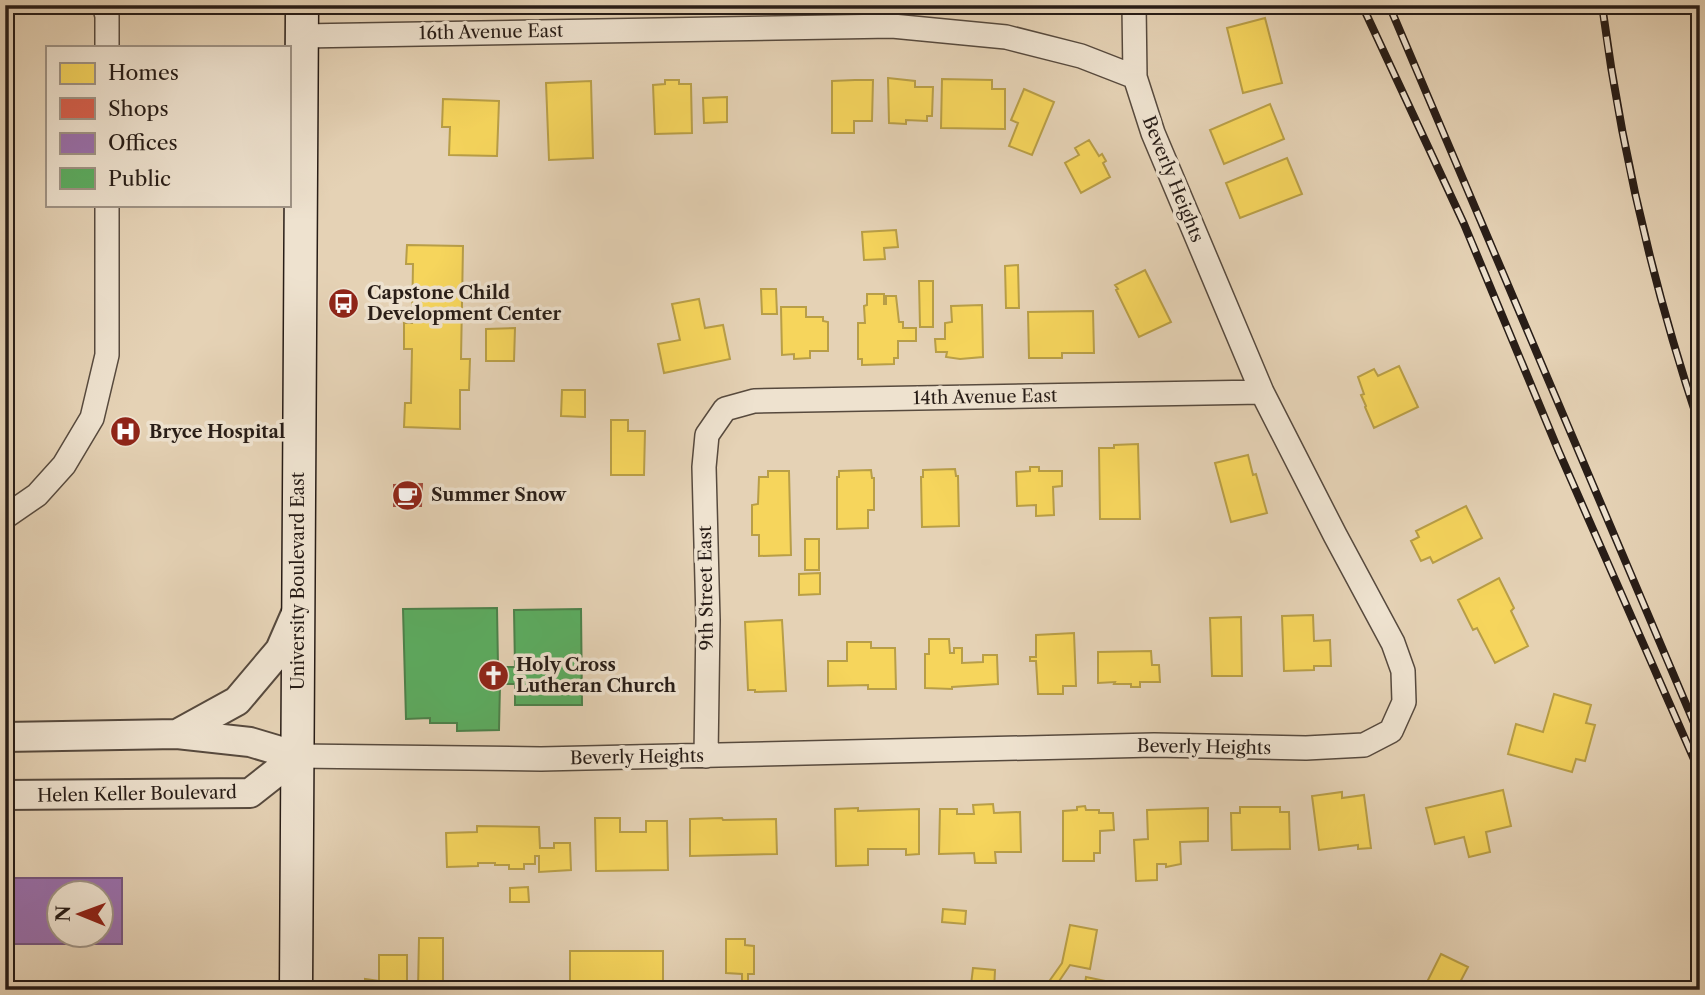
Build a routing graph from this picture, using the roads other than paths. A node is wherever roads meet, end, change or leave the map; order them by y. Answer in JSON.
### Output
{"nodes":[{"id":1,"x":104,"y":5,"type":"edge"},
{"id":2,"x":1135,"y":5,"type":"edge"},
{"id":3,"x":302,"y":21,"type":"edge"},
{"id":4,"x":107,"y":46,"type":"edge"},
{"id":5,"x":1135,"y":77,"type":"junction"},
{"id":6,"x":107,"y":206,"type":"edge"},
{"id":7,"x":1262,"y":392,"type":"junction"},
{"id":8,"x":716,"y":422,"type":"joint"},
{"id":9,"x":5,"y":517,"type":"edge"},
{"id":10,"x":298,"y":608,"type":"junction"},
{"id":11,"x":177,"y":734,"type":"junction"},
{"id":12,"x":5,"y":737,"type":"edge"},
{"id":13,"x":706,"y":756,"type":"junction"},
{"id":14,"x":298,"y":757,"type":"junction"},
{"id":15,"x":5,"y":795,"type":"edge"},
{"id":16,"x":296,"y":990,"type":"edge"}],
"edges":[{"from":1,"to":4,"type":"street"},
{"from":2,"to":5,"type":"street","name":"Beverly Heights"},
{"from":3,"to":5,"type":"street","name":"16th Avenue East"},
{"from":3,"to":10,"type":"main road","name":"University Boulevard East"},
{"from":5,"to":7,"type":"street","name":"Beverly Heights"},
{"from":6,"to":9,"type":"street"},
{"from":7,"to":8,"type":"street","name":"14th Avenue East"},
{"from":7,"to":13,"type":"street","name":"Beverly Heights"},
{"from":8,"to":13,"type":"street","name":"9th Street East"},
{"from":10,"to":11,"type":"street"},
{"from":10,"to":14,"type":"main road","name":"University Boulevard East"},
{"from":11,"to":12,"type":"street"},
{"from":11,"to":14,"type":"street"},
{"from":13,"to":14,"type":"street","name":"Beverly Heights"},
{"from":14,"to":15,"type":"street","name":"Helen Keller Boulevard"},
{"from":14,"to":16,"type":"main road","name":"University Boulevard East"}]}
